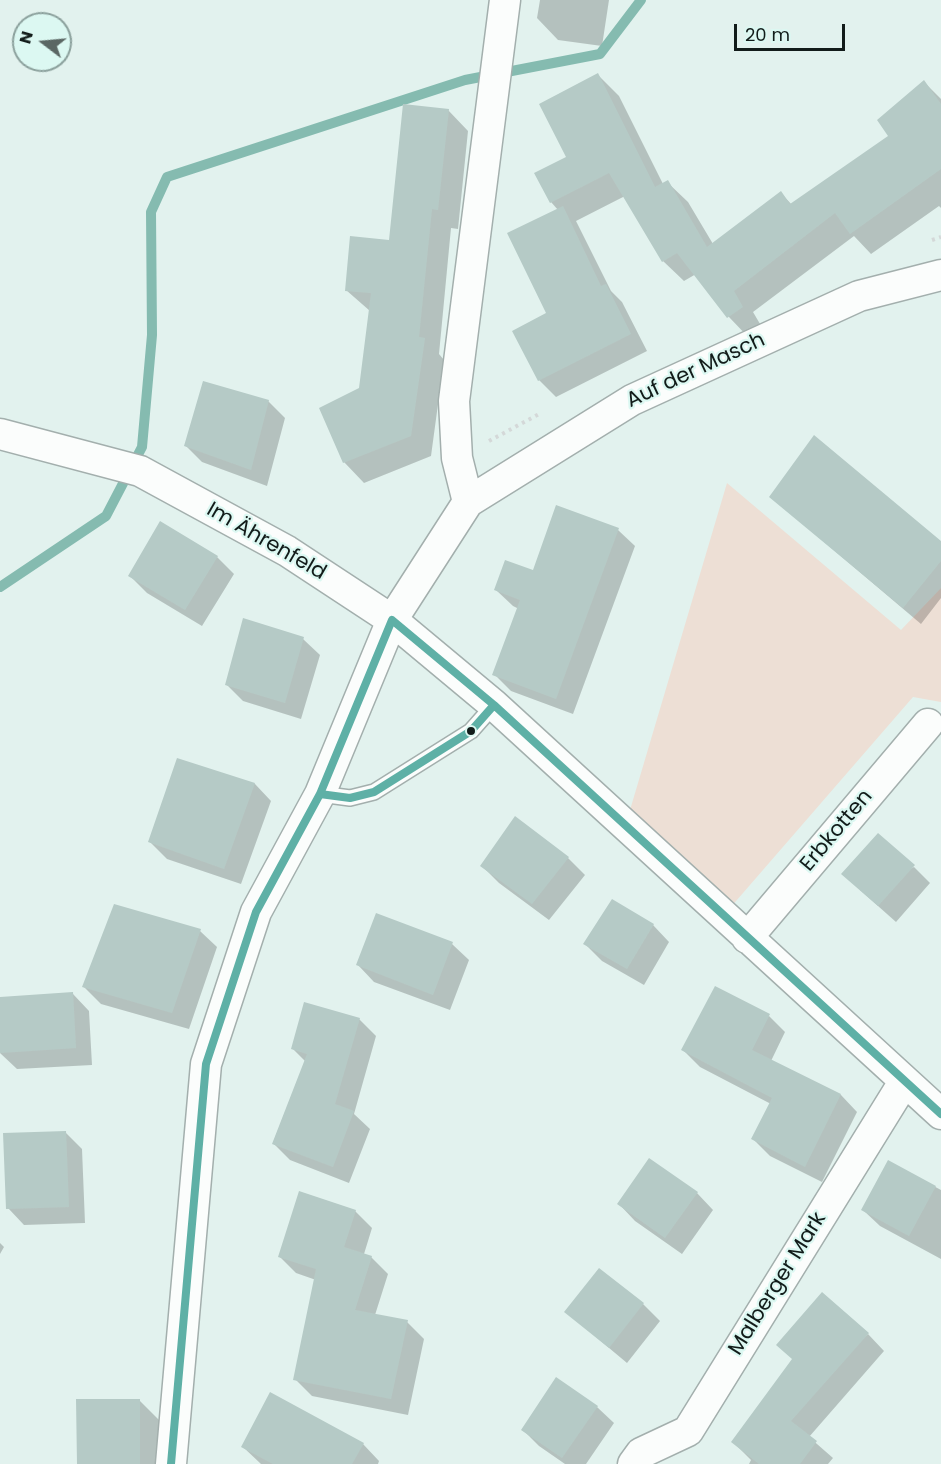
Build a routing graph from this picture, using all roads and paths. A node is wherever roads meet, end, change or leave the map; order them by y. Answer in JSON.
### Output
{"nodes":[{"id":1,"x":505,"y":0,"type":"edge"},
{"id":2,"x":941,"y":275,"type":"edge"},
{"id":3,"x":0,"y":434,"type":"edge"},
{"id":4,"x":468,"y":502,"type":"junction"},
{"id":5,"x":392,"y":620,"type":"junction"},
{"id":6,"x":494,"y":705,"type":"junction"},
{"id":7,"x":928,"y":724,"type":"dead end"},
{"id":8,"x":320,"y":794,"type":"junction"},
{"id":9,"x":747,"y":938,"type":"junction"},
{"id":10,"x":904,"y":1082,"type":"junction"},
{"id":11,"x":941,"y":1114,"type":"edge"},
{"id":12,"x":171,"y":1464,"type":"edge"},
{"id":13,"x":633,"y":1464,"type":"edge"}],
"edges":[{"from":1,"to":4,"type":"street"},
{"from":2,"to":4,"type":"street","name":"Auf der Masch"},
{"from":3,"to":5,"type":"street","name":"Im Ährenfeld"},
{"from":4,"to":5,"type":"street"},
{"from":5,"to":6,"type":"street","name":"Im Ährenfeld"},
{"from":5,"to":8,"type":"street"},
{"from":6,"to":8,"type":"lane"},
{"from":6,"to":9,"type":"street","name":"Im Ährenfeld"},
{"from":7,"to":9,"type":"street","name":"Erbkotten"},
{"from":8,"to":12,"type":"street"},
{"from":9,"to":10,"type":"street","name":"Im Ährenfeld"},
{"from":10,"to":11,"type":"street","name":"Im Ährenfeld"},
{"from":10,"to":13,"type":"street","name":"Malberger Mark"}]}
